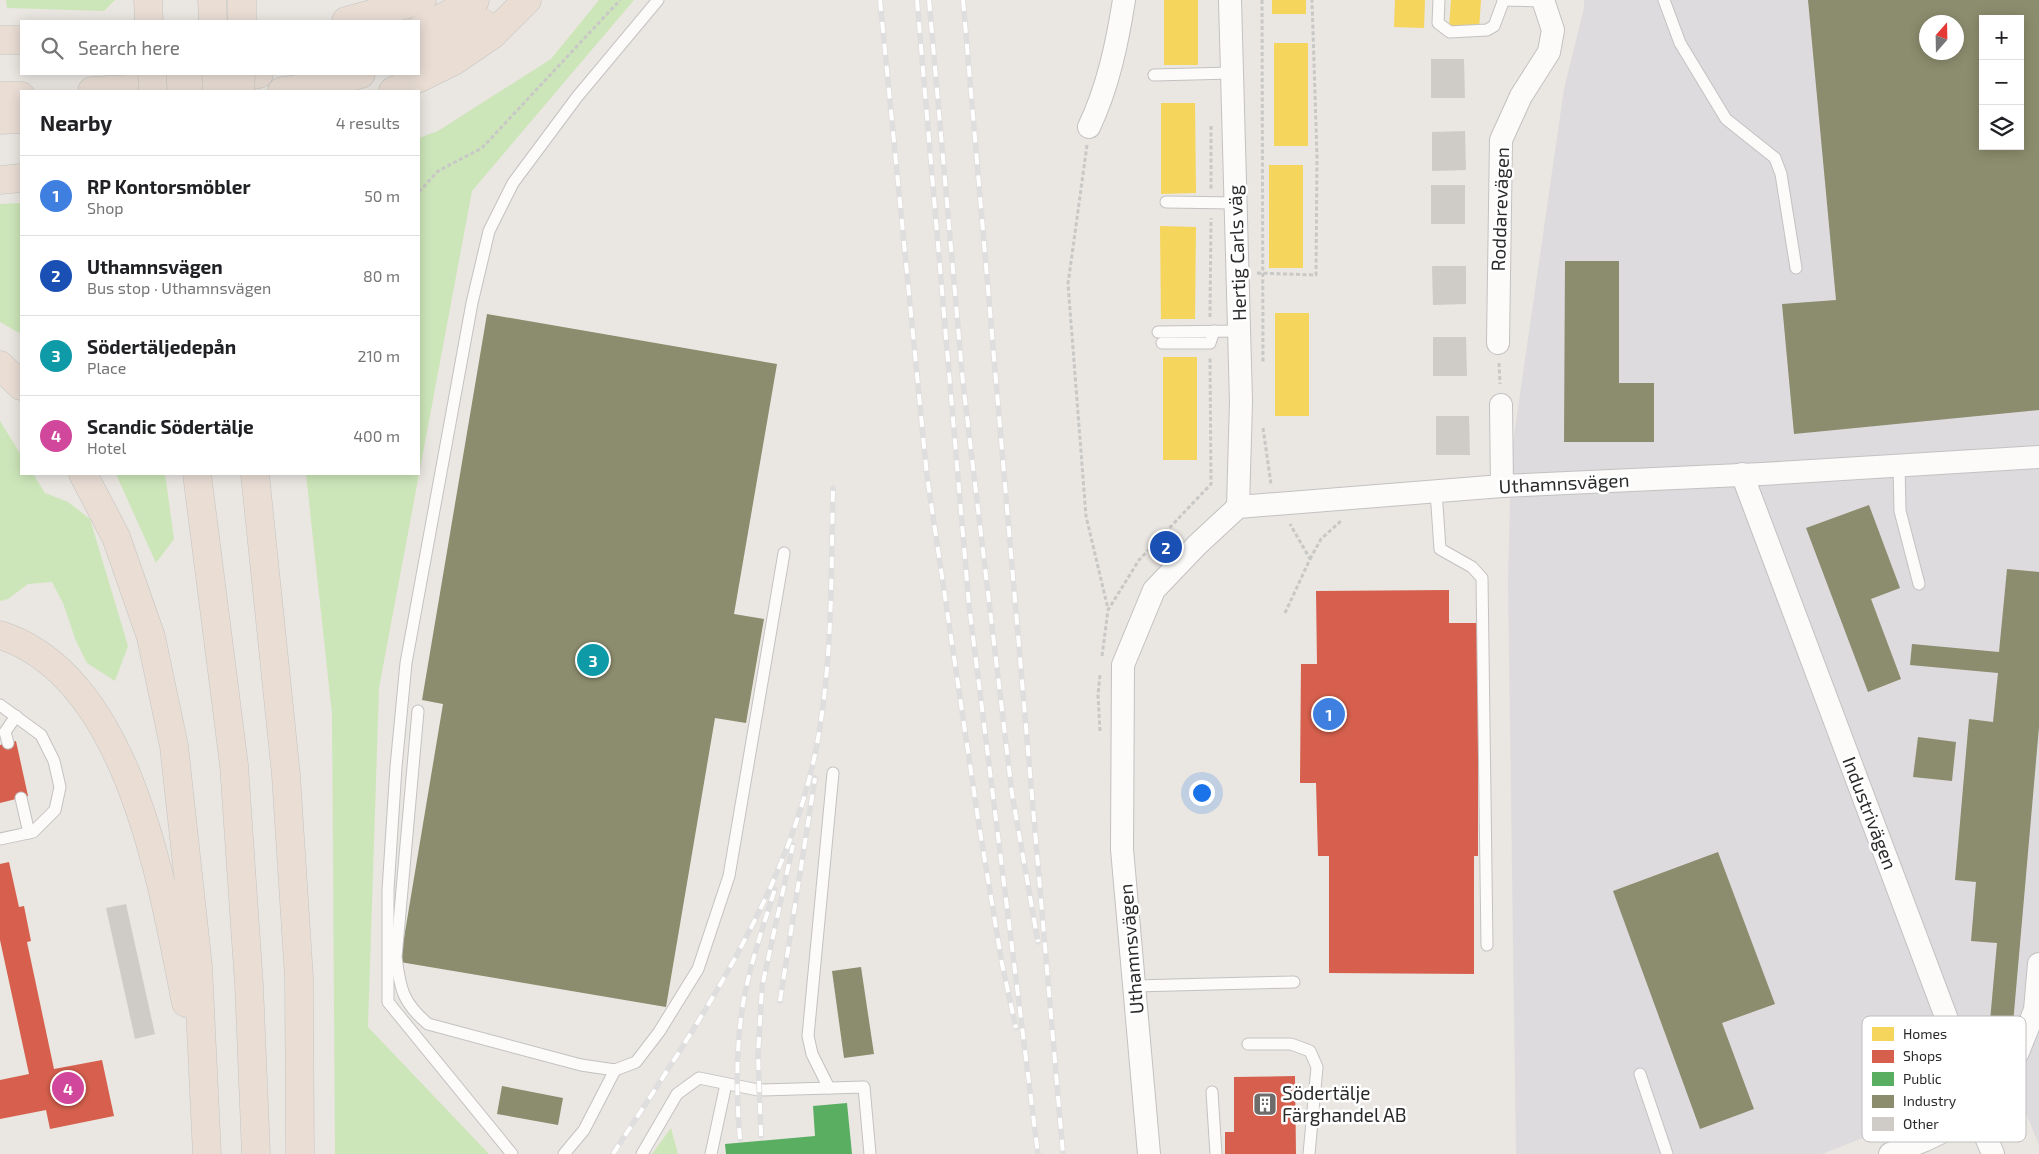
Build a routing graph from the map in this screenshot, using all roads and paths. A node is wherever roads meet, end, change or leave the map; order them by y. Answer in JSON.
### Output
{"nodes":[{"id":1,"x":148,"y":0,"type":"edge"},
{"id":2,"x":212,"y":0,"type":"edge"},
{"id":3,"x":242,"y":0,"type":"edge"},
{"id":4,"x":422,"y":0,"type":"edge"},
{"id":5,"x":475,"y":0,"type":"edge"},
{"id":6,"x":521,"y":0,"type":"edge"},
{"id":7,"x":527,"y":0,"type":"edge"},
{"id":8,"x":620,"y":0,"type":"edge"},
{"id":9,"x":658,"y":0,"type":"edge"},
{"id":10,"x":1124,"y":0,"type":"edge"},
{"id":11,"x":1230,"y":0,"type":"edge"},
{"id":12,"x":1262,"y":0,"type":"edge"},
{"id":13,"x":1312,"y":0,"type":"edge"},
{"id":14,"x":1438,"y":0,"type":"edge"},
{"id":15,"x":1664,"y":0,"type":"edge"},
{"id":16,"x":1503,"y":1,"type":"edge"},
{"id":17,"x":1543,"y":1,"type":"edge"},
{"id":18,"x":149,"y":20,"type":"edge"},
{"id":19,"x":213,"y":20,"type":"edge"},
{"id":20,"x":242,"y":20,"type":"edge"},
{"id":21,"x":350,"y":20,"type":"edge"},
{"id":22,"x":420,"y":29,"type":"edge"},
{"id":23,"x":0,"y":40,"type":"edge"},
{"id":24,"x":20,"y":40,"type":"edge"},
{"id":25,"x":420,"y":54,"type":"edge"},
{"id":26,"x":1232,"y":73,"type":"junction"},
{"id":27,"x":152,"y":75,"type":"edge"},
{"id":28,"x":216,"y":75,"type":"edge"},
{"id":29,"x":241,"y":75,"type":"edge"},
{"id":30,"x":253,"y":75,"type":"edge"},
{"id":31,"x":357,"y":75,"type":"edge"},
{"id":32,"x":1154,"y":75,"type":"dead end"},
{"id":33,"x":110,"y":90,"type":"edge"},
{"id":34,"x":153,"y":90,"type":"edge"},
{"id":35,"x":217,"y":90,"type":"edge"},
{"id":36,"x":240,"y":90,"type":"edge"},
{"id":37,"x":289,"y":90,"type":"edge"},
{"id":38,"x":395,"y":90,"type":"edge"},
{"id":39,"x":0,"y":96,"type":"edge"},
{"id":40,"x":20,"y":96,"type":"edge"},
{"id":41,"x":20,"y":119,"type":"edge"},
{"id":42,"x":0,"y":120,"type":"edge"},
{"id":43,"x":1089,"y":128,"type":"joint"},
{"id":44,"x":20,"y":178,"type":"edge"},
{"id":45,"x":0,"y":180,"type":"edge"},
{"id":46,"x":420,"y":191,"type":"edge"},
{"id":47,"x":1166,"y":202,"type":"dead end"},
{"id":48,"x":1236,"y":203,"type":"junction"},
{"id":49,"x":1796,"y":268,"type":"dead end"},
{"id":50,"x":1238,"y":273,"type":"junction"},
{"id":51,"x":1264,"y":273,"type":"junction"},
{"id":52,"x":1239,"y":331,"type":"junction"},
{"id":53,"x":1160,"y":337,"type":"dead end"},
{"id":54,"x":1498,"y":342,"type":"joint"},
{"id":55,"x":0,"y":365,"type":"edge"},
{"id":56,"x":1263,"y":368,"type":"dead end"},
{"id":57,"x":20,"y":385,"type":"edge"},
{"id":58,"x":1501,"y":405,"type":"joint"},
{"id":59,"x":1262,"y":424,"type":"dead end"},
{"id":60,"x":2039,"y":457,"type":"edge"},
{"id":61,"x":1899,"y":466,"type":"junction"},
{"id":62,"x":1742,"y":474,"type":"junction"},
{"id":63,"x":84,"y":475,"type":"edge"},
{"id":64,"x":197,"y":475,"type":"edge"},
{"id":65,"x":255,"y":475,"type":"edge"},
{"id":66,"x":1502,"y":486,"type":"junction"},
{"id":67,"x":1436,"y":491,"type":"junction"},
{"id":68,"x":1274,"y":504,"type":"junction"},
{"id":69,"x":1238,"y":507,"type":"junction"},
{"id":70,"x":784,"y":553,"type":"dead end"},
{"id":71,"x":1919,"y":584,"type":"dead end"},
{"id":72,"x":1108,"y":610,"type":"dead end"},
{"id":73,"x":1285,"y":613,"type":"dead end"},
{"id":74,"x":0,"y":635,"type":"edge"},
{"id":75,"x":0,"y":705,"type":"edge"},
{"id":76,"x":418,"y":712,"type":"dead end"},
{"id":77,"x":16,"y":716,"type":"junction"},
{"id":78,"x":8,"y":743,"type":"dead end"},
{"id":79,"x":833,"y":773,"type":"dead end"},
{"id":80,"x":20,"y":798,"type":"dead end"},
{"id":81,"x":29,"y":833,"type":"junction"},
{"id":82,"x":0,"y":840,"type":"edge"},
{"id":83,"x":1487,"y":945,"type":"dead end"},
{"id":84,"x":2039,"y":964,"type":"edge"},
{"id":85,"x":1294,"y":982,"type":"dead end"},
{"id":86,"x":1134,"y":986,"type":"junction"},
{"id":87,"x":1946,"y":1016,"type":"edge"},
{"id":88,"x":2026,"y":1032,"type":"edge"},
{"id":89,"x":1248,"y":1044,"type":"dead end"},
{"id":90,"x":615,"y":1070,"type":"junction"},
{"id":91,"x":1640,"y":1074,"type":"dead end"},
{"id":92,"x":726,"y":1084,"type":"junction"},
{"id":93,"x":203,"y":1088,"type":"junction"},
{"id":94,"x":829,"y":1088,"type":"junction"},
{"id":95,"x":1212,"y":1092,"type":"dead end"},
{"id":96,"x":1920,"y":1142,"type":"edge"},
{"id":97,"x":1989,"y":1142,"type":"edge"},
{"id":98,"x":207,"y":1154,"type":"edge"},
{"id":99,"x":256,"y":1154,"type":"edge"},
{"id":100,"x":300,"y":1154,"type":"edge"},
{"id":101,"x":512,"y":1154,"type":"edge"},
{"id":102,"x":564,"y":1154,"type":"edge"},
{"id":103,"x":642,"y":1154,"type":"edge"},
{"id":104,"x":711,"y":1154,"type":"edge"},
{"id":105,"x":870,"y":1154,"type":"edge"},
{"id":106,"x":1149,"y":1154,"type":"edge"},
{"id":107,"x":1216,"y":1154,"type":"edge"},
{"id":108,"x":1309,"y":1154,"type":"edge"},
{"id":109,"x":1666,"y":1154,"type":"edge"},
{"id":110,"x":1890,"y":1154,"type":"edge"},
{"id":111,"x":1994,"y":1154,"type":"edge"}],
"edges":[{"from":1,"to":18,"type":"highway"},
{"from":2,"to":19,"type":"highway"},
{"from":3,"to":20,"type":"highway"},
{"from":4,"to":21,"type":"highway"},
{"from":5,"to":22,"type":"highway"},
{"from":6,"to":25,"type":"highway"},
{"from":7,"to":38,"type":"highway"},
{"from":8,"to":46,"type":"path"},
{"from":9,"to":101,"type":"lane"},
{"from":10,"to":43,"type":"street"},
{"from":11,"to":26,"type":"street","name":"Hertig Carls väg"},
{"from":12,"to":51,"type":"path"},
{"from":13,"to":51,"type":"path"},
{"from":14,"to":16,"type":"lane"},
{"from":15,"to":49,"type":"lane"},
{"from":16,"to":17,"type":"lane"},
{"from":17,"to":54,"type":"street","name":"Roddarevägen"},
{"from":23,"to":24,"type":"highway"},
{"from":26,"to":32,"type":"lane"},
{"from":26,"to":48,"type":"street","name":"Hertig Carls väg"},
{"from":27,"to":34,"type":"highway","bridge":true},
{"from":28,"to":35,"type":"highway","bridge":true},
{"from":29,"to":36,"type":"highway","bridge":true},
{"from":30,"to":33,"type":"highway"},
{"from":31,"to":37,"type":"highway"},
{"from":39,"to":40,"type":"highway"},
{"from":41,"to":42,"type":"highway"},
{"from":43,"to":72,"type":"path"},
{"from":44,"to":45,"type":"highway"},
{"from":47,"to":48,"type":"lane"},
{"from":48,"to":50,"type":"street","name":"Hertig Carls väg"},
{"from":50,"to":51,"type":"path"},
{"from":50,"to":52,"type":"street","name":"Hertig Carls väg"},
{"from":51,"to":56,"type":"path"},
{"from":52,"to":53,"type":"lane"},
{"from":52,"to":69,"type":"street","name":"Hertig Carls väg"},
{"from":54,"to":58,"type":"path"},
{"from":55,"to":57,"type":"highway"},
{"from":58,"to":66,"type":"street"},
{"from":59,"to":68,"type":"path"},
{"from":60,"to":61,"type":"street","name":"Uthamnsvägen"},
{"from":61,"to":62,"type":"street","name":"Uthamnsvägen"},
{"from":61,"to":71,"type":"lane"},
{"from":62,"to":66,"type":"street","name":"Uthamnsvägen"},
{"from":62,"to":87,"type":"street","name":"Industrivägen"},
{"from":63,"to":93,"type":"highway"},
{"from":64,"to":99,"type":"highway"},
{"from":65,"to":100,"type":"highway"},
{"from":66,"to":67,"type":"street","name":"Uthamnsvägen"},
{"from":67,"to":68,"type":"street","name":"Uthamnsvägen"},
{"from":67,"to":83,"type":"lane"},
{"from":68,"to":69,"type":"street","name":"Uthamnsvägen"},
{"from":68,"to":73,"type":"path"},
{"from":69,"to":86,"type":"street","name":"Uthamnsvägen"},
{"from":70,"to":90,"type":"lane"},
{"from":74,"to":93,"type":"highway"},
{"from":75,"to":77,"type":"lane"},
{"from":76,"to":90,"type":"lane"},
{"from":77,"to":78,"type":"lane"},
{"from":77,"to":81,"type":"lane"},
{"from":79,"to":94,"type":"lane"},
{"from":80,"to":81,"type":"lane"},
{"from":81,"to":82,"type":"lane"},
{"from":84,"to":88,"type":"street"},
{"from":85,"to":86,"type":"lane"},
{"from":86,"to":106,"type":"street","name":"Uthamnsvägen"},
{"from":89,"to":108,"type":"lane"},
{"from":90,"to":102,"type":"lane"},
{"from":91,"to":109,"type":"lane"},
{"from":92,"to":94,"type":"lane"},
{"from":92,"to":103,"type":"lane"},
{"from":92,"to":104,"type":"lane"},
{"from":93,"to":98,"type":"highway"},
{"from":94,"to":105,"type":"lane"},
{"from":95,"to":107,"type":"lane"},
{"from":96,"to":110,"type":"street"},
{"from":97,"to":111,"type":"street","name":"Industrivägen"}]}
